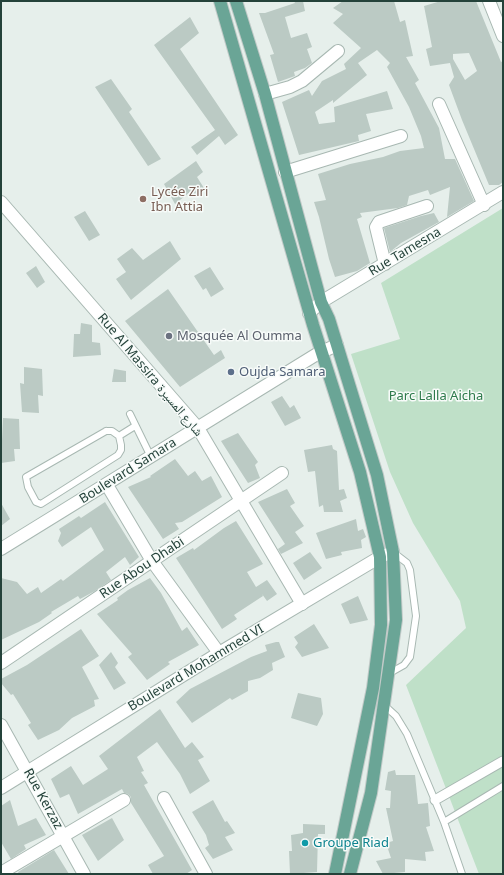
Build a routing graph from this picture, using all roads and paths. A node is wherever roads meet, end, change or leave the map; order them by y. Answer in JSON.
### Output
{"nodes":[{"id":1,"x":220,"y":1,"type":"edge"},
{"id":2,"x":236,"y":1,"type":"edge"},
{"id":3,"x":489,"y":1,"type":"edge"},
{"id":4,"x":503,"y":36,"type":"edge"},
{"id":5,"x":338,"y":51,"type":"dead end"},
{"id":6,"x":265,"y":94,"type":"junction"},
{"id":7,"x":438,"y":104,"type":"dead end"},
{"id":8,"x":402,"y":136,"type":"dead end"},
{"id":9,"x":285,"y":172,"type":"junction"},
{"id":10,"x":503,"y":192,"type":"edge"},
{"id":11,"x":1,"y":202,"type":"edge"},
{"id":12,"x":484,"y":205,"type":"junction"},
{"id":13,"x":427,"y":206,"type":"dead end"},
{"id":14,"x":385,"y":264,"type":"junction"},
{"id":15,"x":322,"y":302,"type":"junction"},
{"id":16,"x":309,"y":313,"type":"junction"},
{"id":17,"x":337,"y":345,"type":"junction"},
{"id":18,"x":321,"y":352,"type":"junction"},
{"id":19,"x":130,"y":414,"type":"dead end"},
{"id":20,"x":135,"y":426,"type":"junction"},
{"id":21,"x":198,"y":428,"type":"junction"},
{"id":22,"x":119,"y":436,"type":"junction"},
{"id":23,"x":151,"y":457,"type":"junction"},
{"id":24,"x":282,"y":473,"type":"dead end"},
{"id":25,"x":106,"y":485,"type":"junction"},
{"id":26,"x":241,"y":502,"type":"junction"},
{"id":27,"x":1,"y":549,"type":"edge"},
{"id":28,"x":393,"y":552,"type":"junction"},
{"id":29,"x":380,"y":557,"type":"junction"},
{"id":30,"x":152,"y":561,"type":"junction"},
{"id":31,"x":302,"y":604,"type":"junction"},
{"id":32,"x":219,"y":653,"type":"junction"},
{"id":33,"x":1,"y":663,"type":"edge"},
{"id":34,"x":388,"y":674,"type":"junction"},
{"id":35,"x":383,"y":704,"type":"junction"},
{"id":36,"x":368,"y":718,"type":"junction"},
{"id":37,"x":381,"y":721,"type":"junction"},
{"id":38,"x":1,"y":724,"type":"edge"},
{"id":39,"x":503,"y":761,"type":"edge"},
{"id":40,"x":28,"y":772,"type":"junction"},
{"id":41,"x":503,"y":786,"type":"edge"},
{"id":42,"x":1,"y":788,"type":"edge"},
{"id":43,"x":353,"y":789,"type":"junction"},
{"id":44,"x":370,"y":793,"type":"junction"},
{"id":45,"x":164,"y":798,"type":"dead end"},
{"id":46,"x":124,"y":800,"type":"dead end"},
{"id":47,"x":435,"y":800,"type":"junction"},
{"id":48,"x":444,"y":822,"type":"junction"},
{"id":49,"x":63,"y":836,"type":"junction"},
{"id":50,"x":1,"y":874,"type":"edge"},
{"id":51,"x":84,"y":874,"type":"edge"},
{"id":52,"x":206,"y":874,"type":"edge"},
{"id":53,"x":335,"y":874,"type":"edge"},
{"id":54,"x":350,"y":874,"type":"edge"},
{"id":55,"x":462,"y":874,"type":"edge"}],
"edges":[{"from":1,"to":16,"type":"main road"},
{"from":2,"to":6,"type":"main road"},
{"from":3,"to":4,"type":"street"},
{"from":5,"to":6,"type":"street"},
{"from":6,"to":9,"type":"main road"},
{"from":7,"to":12,"type":"street"},
{"from":8,"to":9,"type":"street"},
{"from":9,"to":15,"type":"main road"},
{"from":10,"to":12,"type":"street","name":"Rue Tamesna"},
{"from":11,"to":21,"type":"street","name":"Rue Al Massira شارع المسيرة"},
{"from":12,"to":14,"type":"street","name":"Rue Tamesna"},
{"from":13,"to":14,"type":"street"},
{"from":14,"to":15,"type":"street","name":"Rue Tamesna"},
{"from":15,"to":16,"type":"street","name":"Rue Tamesna"},
{"from":15,"to":17,"type":"main road"},
{"from":16,"to":18,"type":"main road"},
{"from":17,"to":18,"type":"street","name":"Boulevard Samara"},
{"from":17,"to":28,"type":"main road"},
{"from":18,"to":21,"type":"street","name":"Boulevard Samara"},
{"from":18,"to":29,"type":"main road"},
{"from":19,"to":20,"type":"lane"},
{"from":20,"to":22,"type":"lane"},
{"from":20,"to":23,"type":"lane"},
{"from":21,"to":23,"type":"street","name":"Boulevard Samara"},
{"from":21,"to":26,"type":"street","name":"Rue Al Massira شارع المسيرة"},
{"from":22,"to":22,"type":"lane"},
{"from":23,"to":25,"type":"street","name":"Boulevard Samara"},
{"from":24,"to":26,"type":"street","name":"Rue Abou Dhabi"},
{"from":25,"to":27,"type":"street","name":"Boulevard Samara"},
{"from":25,"to":30,"type":"street"},
{"from":26,"to":30,"type":"street","name":"Rue Abou Dhabi"},
{"from":26,"to":31,"type":"street","name":"Rue Al Massira شارع المسيرة"},
{"from":28,"to":29,"type":"street","name":"Boulevard Mohammed VI"},
{"from":28,"to":34,"type":"main road"},
{"from":28,"to":34,"type":"lane"},
{"from":29,"to":31,"type":"street","name":"Boulevard Mohammed VI"},
{"from":29,"to":36,"type":"main road"},
{"from":30,"to":32,"type":"street"},
{"from":30,"to":33,"type":"street","name":"Rue Abou Dhabi"},
{"from":31,"to":32,"type":"street","name":"Boulevard Mohammed VI"},
{"from":32,"to":40,"type":"street","name":"Boulevard Mohammed VI"},
{"from":34,"to":35,"type":"main road"},
{"from":35,"to":37,"type":"main road"},
{"from":35,"to":47,"type":"lane"},
{"from":36,"to":37,"type":"main road"},
{"from":36,"to":43,"type":"main road"},
{"from":37,"to":44,"type":"main road"},
{"from":38,"to":40,"type":"street","name":"Rue Kerzaz"},
{"from":39,"to":47,"type":"street"},
{"from":40,"to":42,"type":"street","name":"Boulevard Mohammed VI"},
{"from":40,"to":49,"type":"street","name":"Rue Kerzaz"},
{"from":41,"to":48,"type":"lane"},
{"from":43,"to":44,"type":"main road"},
{"from":43,"to":53,"type":"main road"},
{"from":44,"to":54,"type":"main road"},
{"from":45,"to":52,"type":"street"},
{"from":46,"to":49,"type":"street"},
{"from":47,"to":48,"type":"lane"},
{"from":48,"to":55,"type":"lane"},
{"from":49,"to":50,"type":"street"},
{"from":49,"to":51,"type":"street","name":"Rue Kerzaz"}]}
